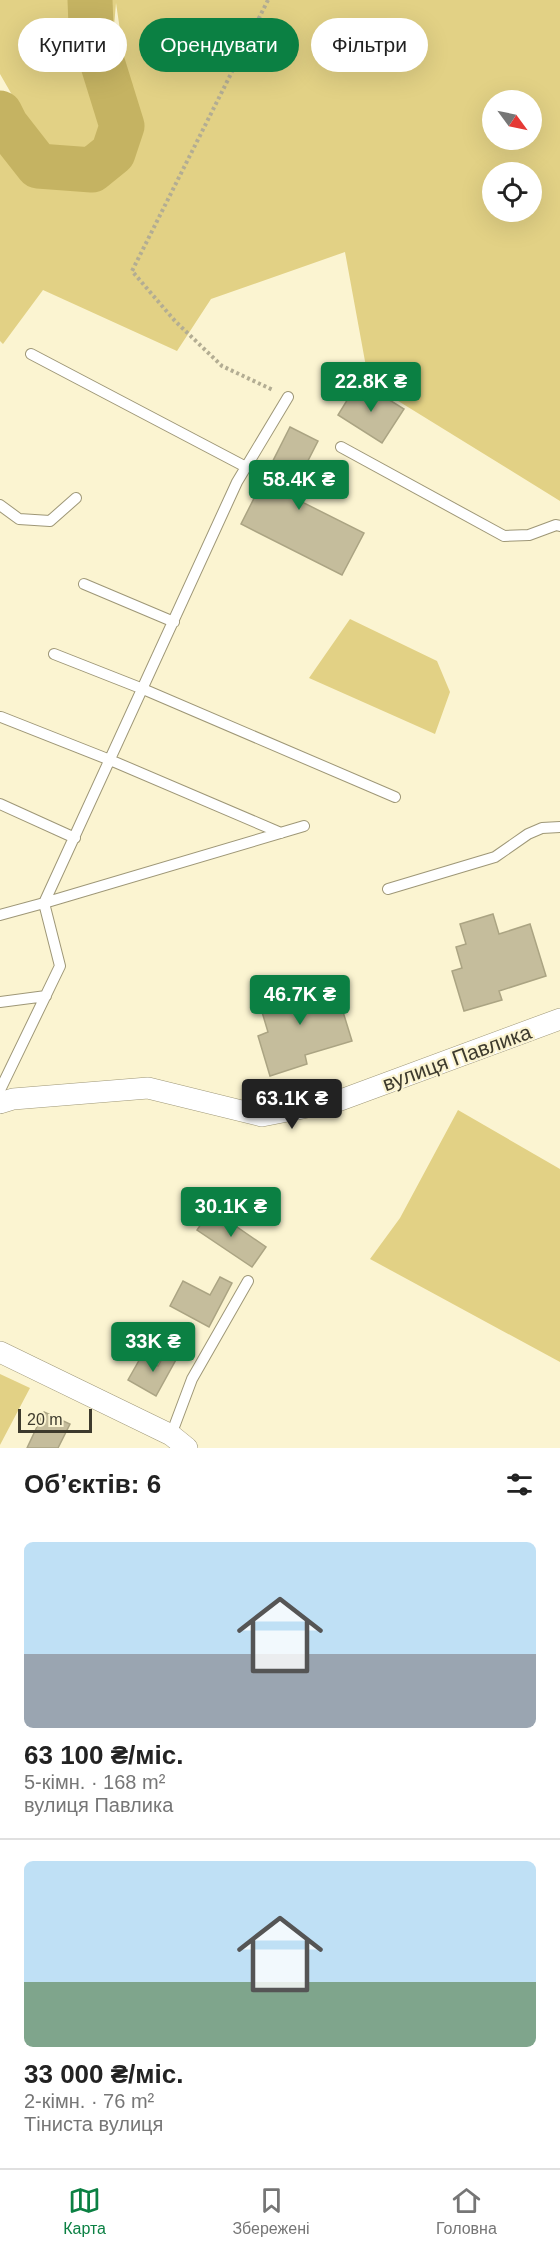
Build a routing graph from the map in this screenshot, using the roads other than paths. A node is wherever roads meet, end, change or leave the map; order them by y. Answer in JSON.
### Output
{"nodes":[{"id":1,"x":31,"y":354,"type":"dead end"},
{"id":2,"x":288,"y":397,"type":"road end"},
{"id":3,"x":341,"y":447,"type":"dead end"},
{"id":4,"x":246,"y":467,"type":"junction"},
{"id":5,"x":76,"y":498,"type":"dead end"},
{"id":6,"x":0,"y":505,"type":"edge"},
{"id":7,"x":560,"y":526,"type":"edge"},
{"id":8,"x":84,"y":584,"type":"dead end"},
{"id":9,"x":174,"y":622,"type":"junction"},
{"id":10,"x":54,"y":654,"type":"dead end"},
{"id":11,"x":143,"y":689,"type":"junction"},
{"id":12,"x":1,"y":717,"type":"edge"},
{"id":13,"x":110,"y":760,"type":"junction"},
{"id":14,"x":395,"y":797,"type":"dead end"},
{"id":15,"x":0,"y":804,"type":"edge"},
{"id":16,"x":304,"y":826,"type":"dead end"},
{"id":17,"x":560,"y":827,"type":"edge"},
{"id":18,"x":281,"y":833,"type":"junction"},
{"id":19,"x":75,"y":838,"type":"junction"},
{"id":20,"x":388,"y":889,"type":"dead end"},
{"id":21,"x":44,"y":903,"type":"junction"},
{"id":22,"x":0,"y":915,"type":"edge"},
{"id":23,"x":46,"y":996,"type":"junction"},
{"id":24,"x":0,"y":1002,"type":"edge"},
{"id":25,"x":560,"y":1019,"type":"edge"},
{"id":26,"x":3,"y":1076,"type":"edge"},
{"id":27,"x":0,"y":1090,"type":"edge"},
{"id":28,"x":0,"y":1103,"type":"edge"},
{"id":29,"x":248,"y":1281,"type":"dead end"},
{"id":30,"x":0,"y":1352,"type":"edge"},
{"id":31,"x":179,"y":1442,"type":"edge"}],
"edges":[{"from":1,"to":4,"type":"lane"},
{"from":2,"to":4,"type":"lane"},
{"from":3,"to":7,"type":"lane"},
{"from":4,"to":9,"type":"lane"},
{"from":5,"to":6,"type":"lane"},
{"from":8,"to":9,"type":"lane"},
{"from":9,"to":11,"type":"lane"},
{"from":10,"to":11,"type":"lane"},
{"from":11,"to":13,"type":"lane"},
{"from":11,"to":14,"type":"lane"},
{"from":12,"to":13,"type":"lane"},
{"from":13,"to":18,"type":"lane"},
{"from":13,"to":19,"type":"lane"},
{"from":15,"to":19,"type":"lane"},
{"from":16,"to":18,"type":"lane"},
{"from":17,"to":20,"type":"lane"},
{"from":18,"to":21,"type":"lane"},
{"from":19,"to":21,"type":"lane"},
{"from":21,"to":22,"type":"lane"},
{"from":21,"to":23,"type":"lane"},
{"from":23,"to":24,"type":"lane"},
{"from":23,"to":26,"type":"lane"},
{"from":25,"to":28,"type":"street","name":"вулиця Павлика"},
{"from":26,"to":27,"type":"lane"},
{"from":29,"to":31,"type":"lane"},
{"from":30,"to":31,"type":"street"}]}
